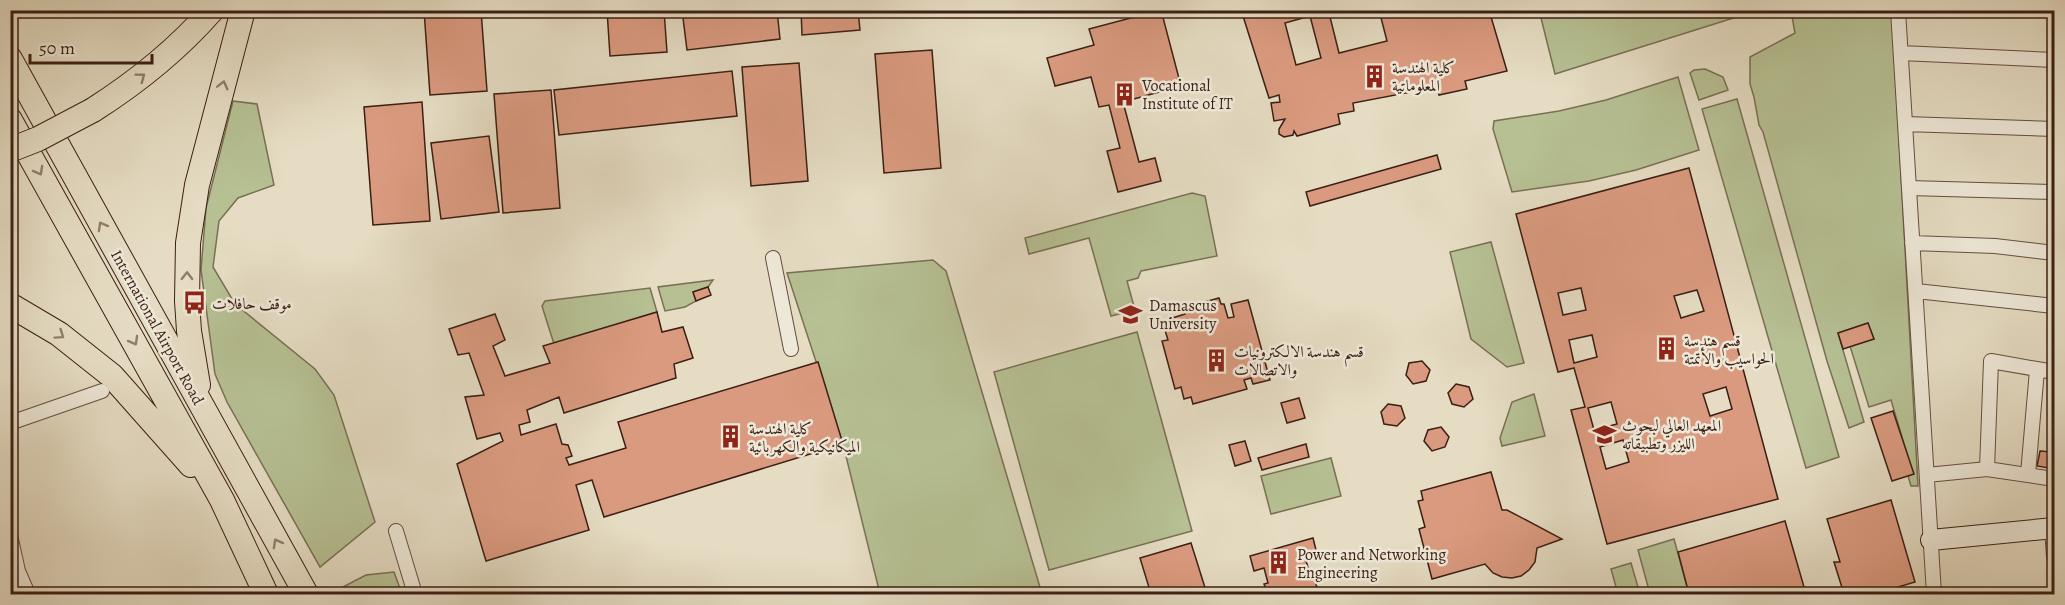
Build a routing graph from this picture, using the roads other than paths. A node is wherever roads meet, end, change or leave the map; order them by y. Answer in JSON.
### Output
{"nodes":[{"id":1,"x":212,"y":10,"type":"edge"},
{"id":2,"x":243,"y":10,"type":"edge"},
{"id":3,"x":1898,"y":10,"type":"edge"},
{"id":4,"x":1901,"y":53,"type":"junction"},
{"id":5,"x":10,"y":59,"type":"edge"},
{"id":6,"x":2055,"y":60,"type":"edge"},
{"id":7,"x":10,"y":120,"type":"edge"},
{"id":8,"x":1905,"y":124,"type":"junction"},
{"id":9,"x":2055,"y":129,"type":"edge"},
{"id":10,"x":10,"y":150,"type":"edge"},
{"id":11,"x":1909,"y":188,"type":"junction"},
{"id":12,"x":2055,"y":192,"type":"edge"},
{"id":13,"x":1912,"y":243,"type":"junction"},
{"id":14,"x":2055,"y":253,"type":"edge"},
{"id":15,"x":772,"y":258,"type":"dead end"},
{"id":16,"x":1916,"y":291,"type":"junction"},
{"id":17,"x":10,"y":305,"type":"edge"},
{"id":18,"x":2055,"y":306,"type":"edge"},
{"id":19,"x":791,"y":350,"type":"dead end"},
{"id":20,"x":2037,"y":370,"type":"junction"},
{"id":21,"x":2055,"y":372,"type":"edge"},
{"id":22,"x":102,"y":391,"type":"dead end"},
{"id":23,"x":207,"y":417,"type":"junction"},
{"id":24,"x":10,"y":423,"type":"edge"},
{"id":25,"x":1987,"y":469,"type":"junction"},
{"id":26,"x":1927,"y":474,"type":"junction"},
{"id":27,"x":2028,"y":474,"type":"junction"},
{"id":28,"x":2055,"y":479,"type":"edge"},
{"id":29,"x":222,"y":500,"type":"junction"},
{"id":30,"x":2053,"y":528,"type":"edge"},
{"id":31,"x":396,"y":531,"type":"dead end"},
{"id":32,"x":10,"y":535,"type":"edge"},
{"id":33,"x":1931,"y":540,"type":"junction"},
{"id":34,"x":2055,"y":556,"type":"edge"},
{"id":35,"x":14,"y":571,"type":"edge"},
{"id":36,"x":28,"y":594,"type":"edge"},
{"id":37,"x":266,"y":594,"type":"edge"},
{"id":38,"x":306,"y":594,"type":"edge"},
{"id":39,"x":415,"y":594,"type":"edge"},
{"id":40,"x":1934,"y":594,"type":"edge"}],
"edges":[{"from":10,"to":1,"type":"highway","one_way":true,"bridge":true},
{"from":23,"to":2,"type":"highway","one_way":true},
{"from":3,"to":4,"type":"street"},
{"from":4,"to":6,"type":"street"},
{"from":4,"to":8,"type":"street"},
{"from":23,"to":5,"type":"highway","name":"International Airport Road","one_way":true},
{"from":7,"to":29,"type":"highway","name":"International Airport Road","one_way":true},
{"from":8,"to":9,"type":"street"},
{"from":8,"to":11,"type":"street"},
{"from":11,"to":12,"type":"street"},
{"from":11,"to":13,"type":"street"},
{"from":13,"to":14,"type":"street"},
{"from":13,"to":16,"type":"street"},
{"from":15,"to":19,"type":"street"},
{"from":16,"to":18,"type":"street"},
{"from":16,"to":26,"type":"street"},
{"from":17,"to":29,"type":"highway","one_way":true},
{"from":20,"to":21,"type":"street"},
{"from":20,"to":25,"type":"street"},
{"from":20,"to":27,"type":"street"},
{"from":22,"to":24,"type":"street"},
{"from":38,"to":23,"type":"highway","name":"International Airport Road","one_way":true},
{"from":25,"to":26,"type":"street"},
{"from":25,"to":27,"type":"street"},
{"from":26,"to":33,"type":"street"},
{"from":27,"to":28,"type":"street"},
{"from":29,"to":37,"type":"highway","name":"International Airport Road"},
{"from":30,"to":33,"type":"street"},
{"from":30,"to":34,"type":"street"},
{"from":31,"to":39,"type":"street"},
{"from":32,"to":35,"type":"street"},
{"from":33,"to":40,"type":"street"},
{"from":35,"to":36,"type":"street"}]}
